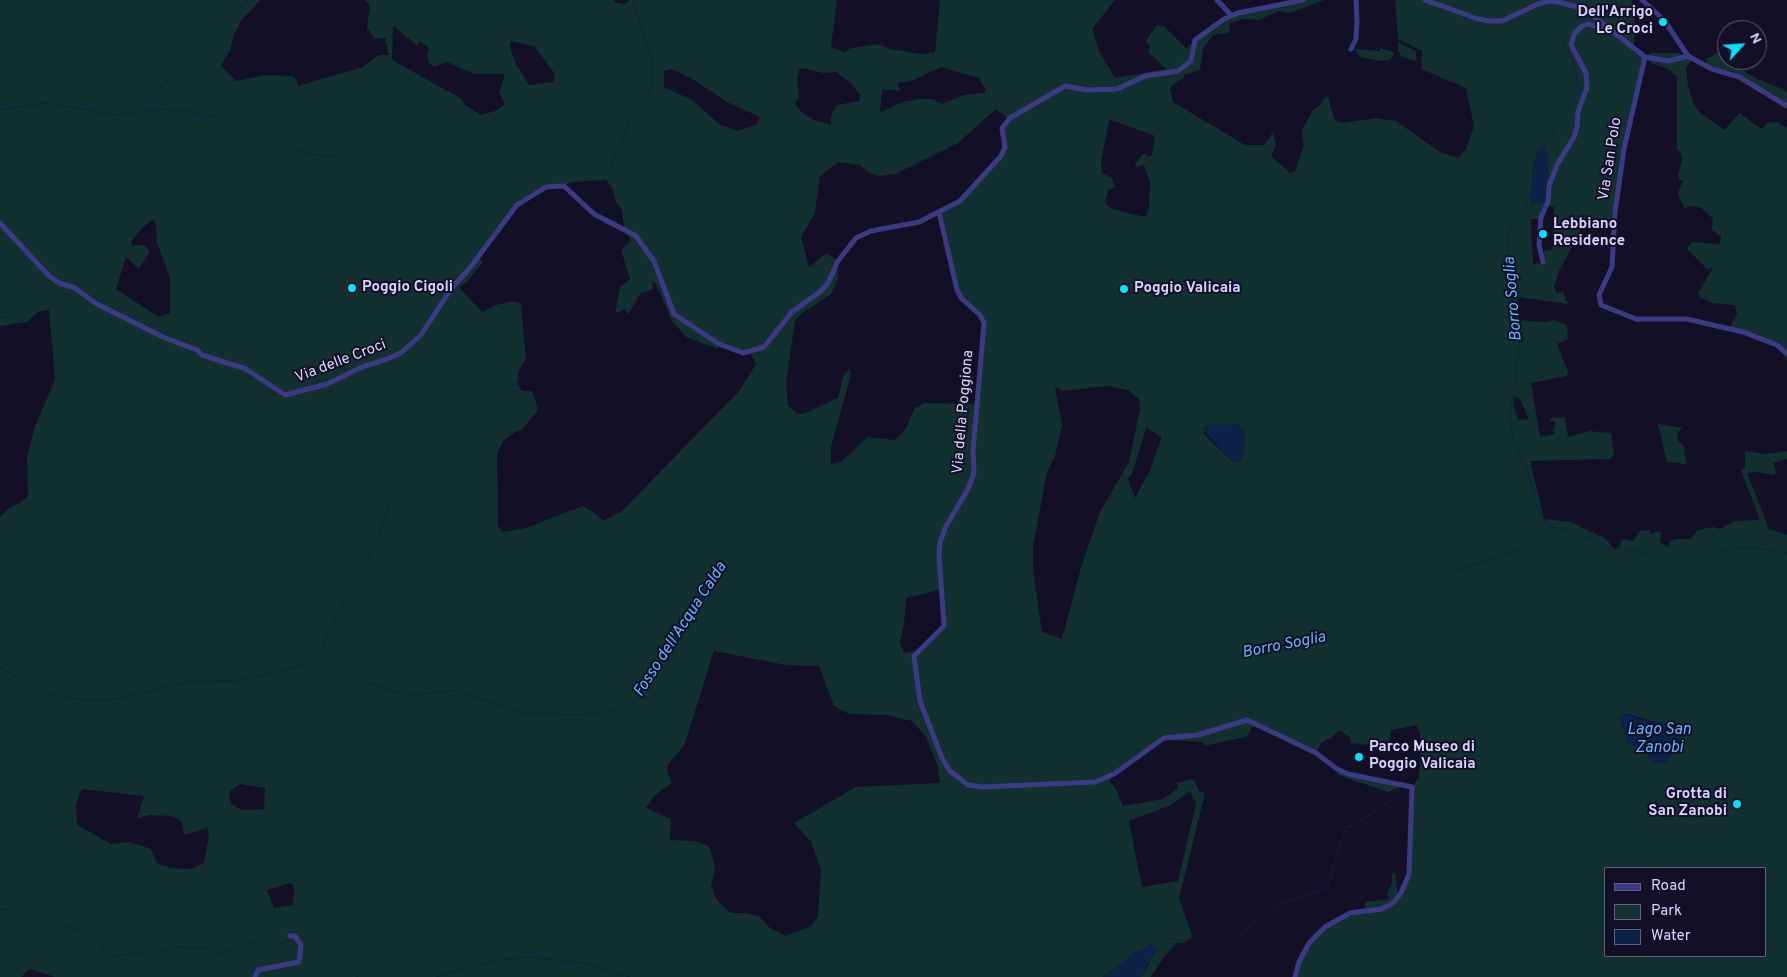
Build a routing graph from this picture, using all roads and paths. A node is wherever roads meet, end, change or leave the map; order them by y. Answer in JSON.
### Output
{"nodes":[{"id":1,"x":1217,"y":0,"type":"edge"},
{"id":2,"x":1303,"y":0,"type":"edge"},
{"id":3,"x":1356,"y":0,"type":"edge"},
{"id":4,"x":1425,"y":0,"type":"edge"},
{"id":5,"x":1642,"y":0,"type":"edge"},
{"id":6,"x":1231,"y":15,"type":"junction"},
{"id":7,"x":1611,"y":31,"type":"junction"},
{"id":8,"x":1351,"y":49,"type":"dead end"},
{"id":9,"x":1688,"y":56,"type":"junction"},
{"id":10,"x":1644,"y":58,"type":"junction"},
{"id":11,"x":1787,"y":106,"type":"edge"},
{"id":12,"x":939,"y":212,"type":"junction"},
{"id":13,"x":0,"y":223,"type":"edge"},
{"id":14,"x":1543,"y":262,"type":"dead end"},
{"id":15,"x":1787,"y":354,"type":"edge"},
{"id":16,"x":290,"y":936,"type":"dead end"},
{"id":17,"x":254,"y":977,"type":"edge"},
{"id":18,"x":1295,"y":977,"type":"edge"}],
"edges":[{"from":1,"to":6,"type":"street"},
{"from":2,"to":6,"type":"street","name":"Via delle Croci"},
{"from":3,"to":8,"type":"street"},
{"from":4,"to":7,"type":"street"},
{"from":5,"to":9,"type":"street"},
{"from":6,"to":12,"type":"street","name":"Via delle Croci"},
{"from":7,"to":10,"type":"street"},
{"from":7,"to":14,"type":"street"},
{"from":9,"to":10,"type":"street"},
{"from":9,"to":11,"type":"street"},
{"from":10,"to":15,"type":"street","name":"Via San Polo"},
{"from":12,"to":13,"type":"street","name":"Via delle Croci"},
{"from":12,"to":18,"type":"street","name":"Via della Poggiona"},
{"from":16,"to":17,"type":"street"}]}
